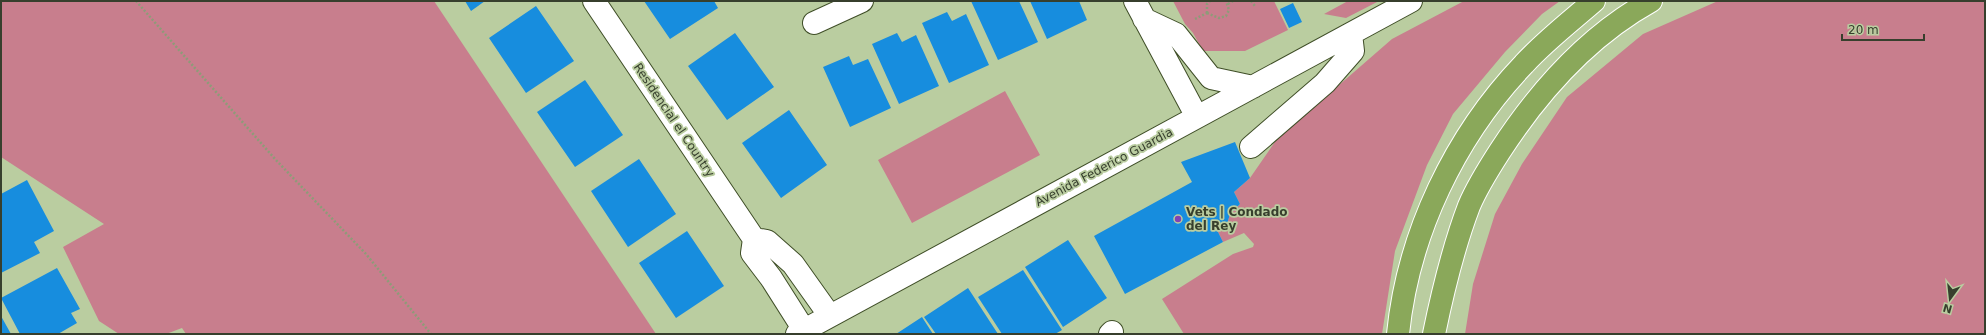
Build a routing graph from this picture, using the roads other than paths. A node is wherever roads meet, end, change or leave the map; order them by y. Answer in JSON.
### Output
{"nodes":[{"id":1,"x":594,"y":1,"type":"edge"},
{"id":2,"x":862,"y":1,"type":"edge"},
{"id":3,"x":1411,"y":1,"type":"edge"},
{"id":4,"x":1594,"y":1,"type":"edge"},
{"id":5,"x":1651,"y":1,"type":"edge"},
{"id":6,"x":1139,"y":10,"type":"edge"},
{"id":7,"x":814,"y":23,"type":"dead end"},
{"id":8,"x":1351,"y":34,"type":"junction"},
{"id":9,"x":1253,"y":86,"type":"junction"},
{"id":10,"x":1197,"y":117,"type":"junction"},
{"id":11,"x":1251,"y":146,"type":"dead end"},
{"id":12,"x":754,"y":239,"type":"junction"},
{"id":13,"x":830,"y":316,"type":"junction"},
{"id":14,"x":801,"y":332,"type":"edge"},
{"id":15,"x":1398,"y":334,"type":"edge"},
{"id":16,"x":1434,"y":334,"type":"edge"}],
"edges":[{"from":1,"to":12,"type":"street","name":"Residencial el Country"},
{"from":2,"to":7,"type":"street"},
{"from":3,"to":8,"type":"street","name":"Avenida Federico Guardia"},
{"from":4,"to":15,"type":"highway"},
{"from":5,"to":16,"type":"highway"},
{"from":6,"to":9,"type":"street"},
{"from":6,"to":10,"type":"street"},
{"from":8,"to":9,"type":"street","name":"Avenida Federico Guardia"},
{"from":8,"to":11,"type":"street"},
{"from":9,"to":10,"type":"street","name":"Avenida Federico Guardia"},
{"from":10,"to":13,"type":"street","name":"Avenida Federico Guardia"},
{"from":12,"to":13,"type":"street"},
{"from":12,"to":14,"type":"street","name":"Residencial el Country"},
{"from":13,"to":14,"type":"street","name":"Avenida Federico Guardia"}]}
